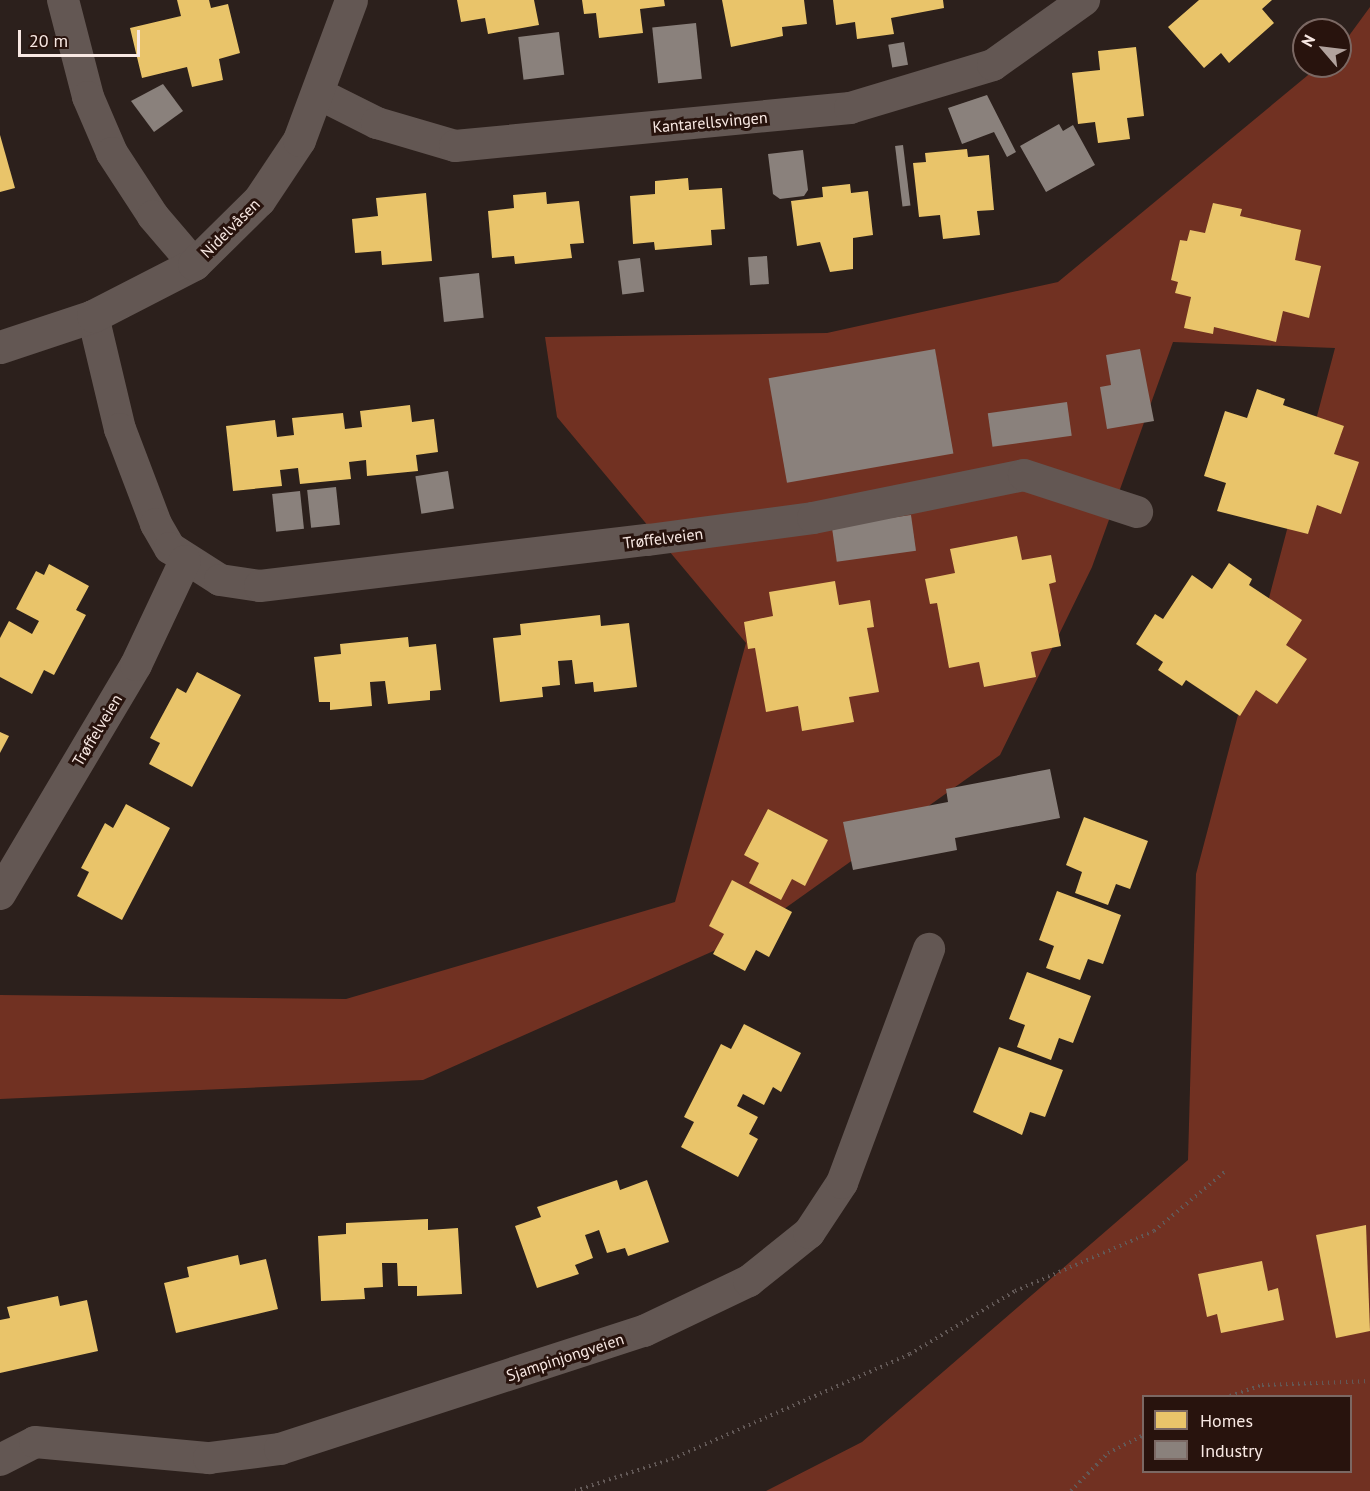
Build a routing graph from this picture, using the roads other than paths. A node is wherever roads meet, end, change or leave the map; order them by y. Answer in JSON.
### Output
{"nodes":[{"id":1,"x":63,"y":0,"type":"edge"},
{"id":2,"x":351,"y":0,"type":"edge"},
{"id":3,"x":1084,"y":0,"type":"edge"},
{"id":4,"x":319,"y":94,"type":"junction"},
{"id":5,"x":194,"y":264,"type":"junction"},
{"id":6,"x":93,"y":316,"type":"junction"},
{"id":7,"x":0,"y":347,"type":"edge"},
{"id":8,"x":1137,"y":512,"type":"dead end"},
{"id":9,"x":185,"y":561,"type":"junction"},
{"id":10,"x":0,"y":894,"type":"edge"},
{"id":11,"x":929,"y":950,"type":"dead end"},
{"id":12,"x":0,"y":1460,"type":"edge"}],
"edges":[{"from":1,"to":5,"type":"street"},
{"from":2,"to":4,"type":"street","name":"Nidelvåsen"},
{"from":3,"to":4,"type":"street","name":"Kantarellsvingen"},
{"from":4,"to":5,"type":"street","name":"Nidelvåsen"},
{"from":5,"to":6,"type":"street","name":"Nidelvåsen"},
{"from":6,"to":7,"type":"street","name":"Nidelvåsen"},
{"from":6,"to":9,"type":"street","name":"Trøffelveien"},
{"from":8,"to":9,"type":"street","name":"Trøffelveien"},
{"from":9,"to":10,"type":"street","name":"Trøffelveien"},
{"from":11,"to":12,"type":"street","name":"Sjampinjongveien"}]}
